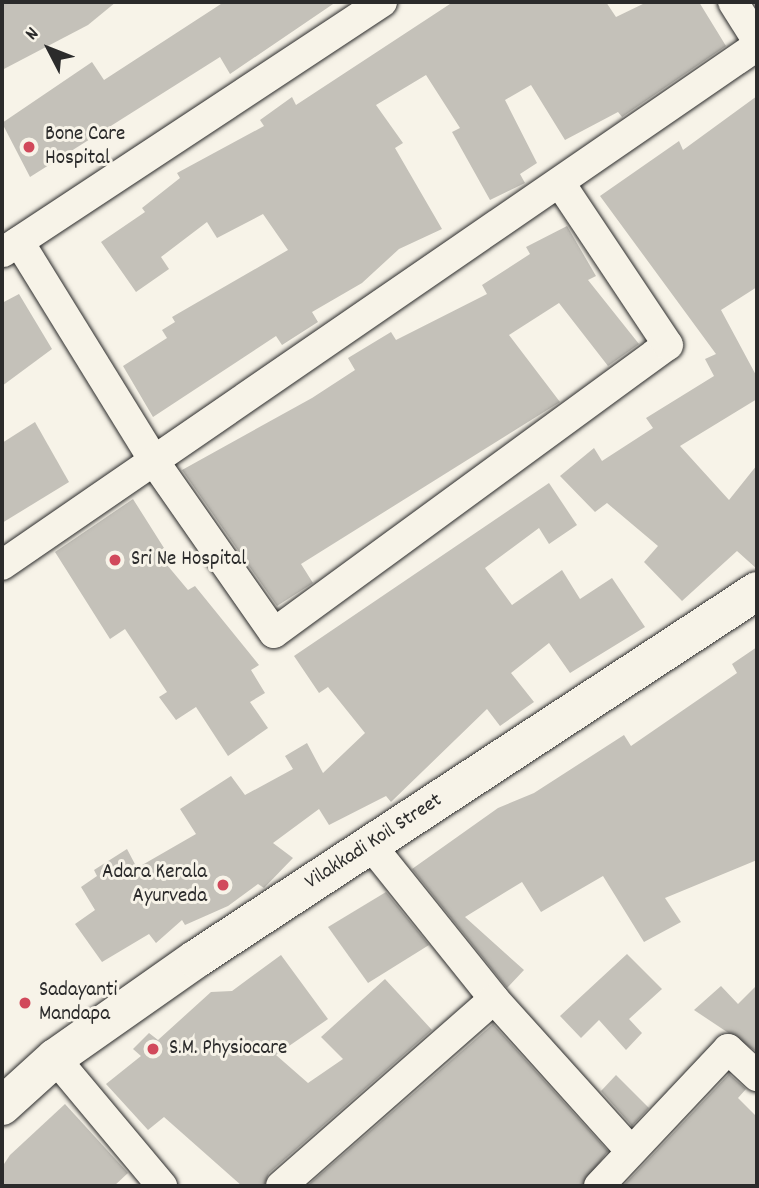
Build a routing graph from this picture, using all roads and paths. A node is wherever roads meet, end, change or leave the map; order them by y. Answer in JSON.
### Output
{"nodes":[{"id":1,"x":382,"y":2,"type":"edge"},
{"id":2,"x":733,"y":2,"type":"edge"},
{"id":3,"x":757,"y":40,"type":"edge"},
{"id":4,"x":757,"y":46,"type":"edge"},
{"id":5,"x":560,"y":183,"type":"junction"},
{"id":6,"x":10,"y":247,"type":"edge"},
{"id":7,"x":156,"y":464,"type":"junction"},
{"id":8,"x":2,"y":565,"type":"edge"},
{"id":9,"x":757,"y":591,"type":"edge"},
{"id":10,"x":370,"y":844,"type":"junction"},
{"id":11,"x":494,"y":999,"type":"junction"},
{"id":12,"x":55,"y":1058,"type":"junction"},
{"id":13,"x":757,"y":1076,"type":"edge"},
{"id":14,"x":2,"y":1106,"type":"edge"},
{"id":15,"x":630,"y":1150,"type":"junction"},
{"id":16,"x":162,"y":1186,"type":"edge"},
{"id":17,"x":281,"y":1186,"type":"edge"},
{"id":18,"x":599,"y":1186,"type":"edge"}],
"edges":[{"from":1,"to":6,"type":"street"},
{"from":2,"to":3,"type":"street"},
{"from":4,"to":5,"type":"street"},
{"from":5,"to":7,"type":"street"},
{"from":5,"to":7,"type":"street"},
{"from":6,"to":7,"type":"street"},
{"from":7,"to":8,"type":"street"},
{"from":9,"to":10,"type":"street","name":"Vilakkadi Koil Street"},
{"from":10,"to":11,"type":"street"},
{"from":10,"to":12,"type":"street","name":"Vilakkadi Koil Street"},
{"from":11,"to":15,"type":"street"},
{"from":11,"to":17,"type":"street"},
{"from":12,"to":14,"type":"street","name":"Vilakkadi Koil Street"},
{"from":12,"to":16,"type":"street"},
{"from":13,"to":15,"type":"street"},
{"from":15,"to":18,"type":"street"}]}
